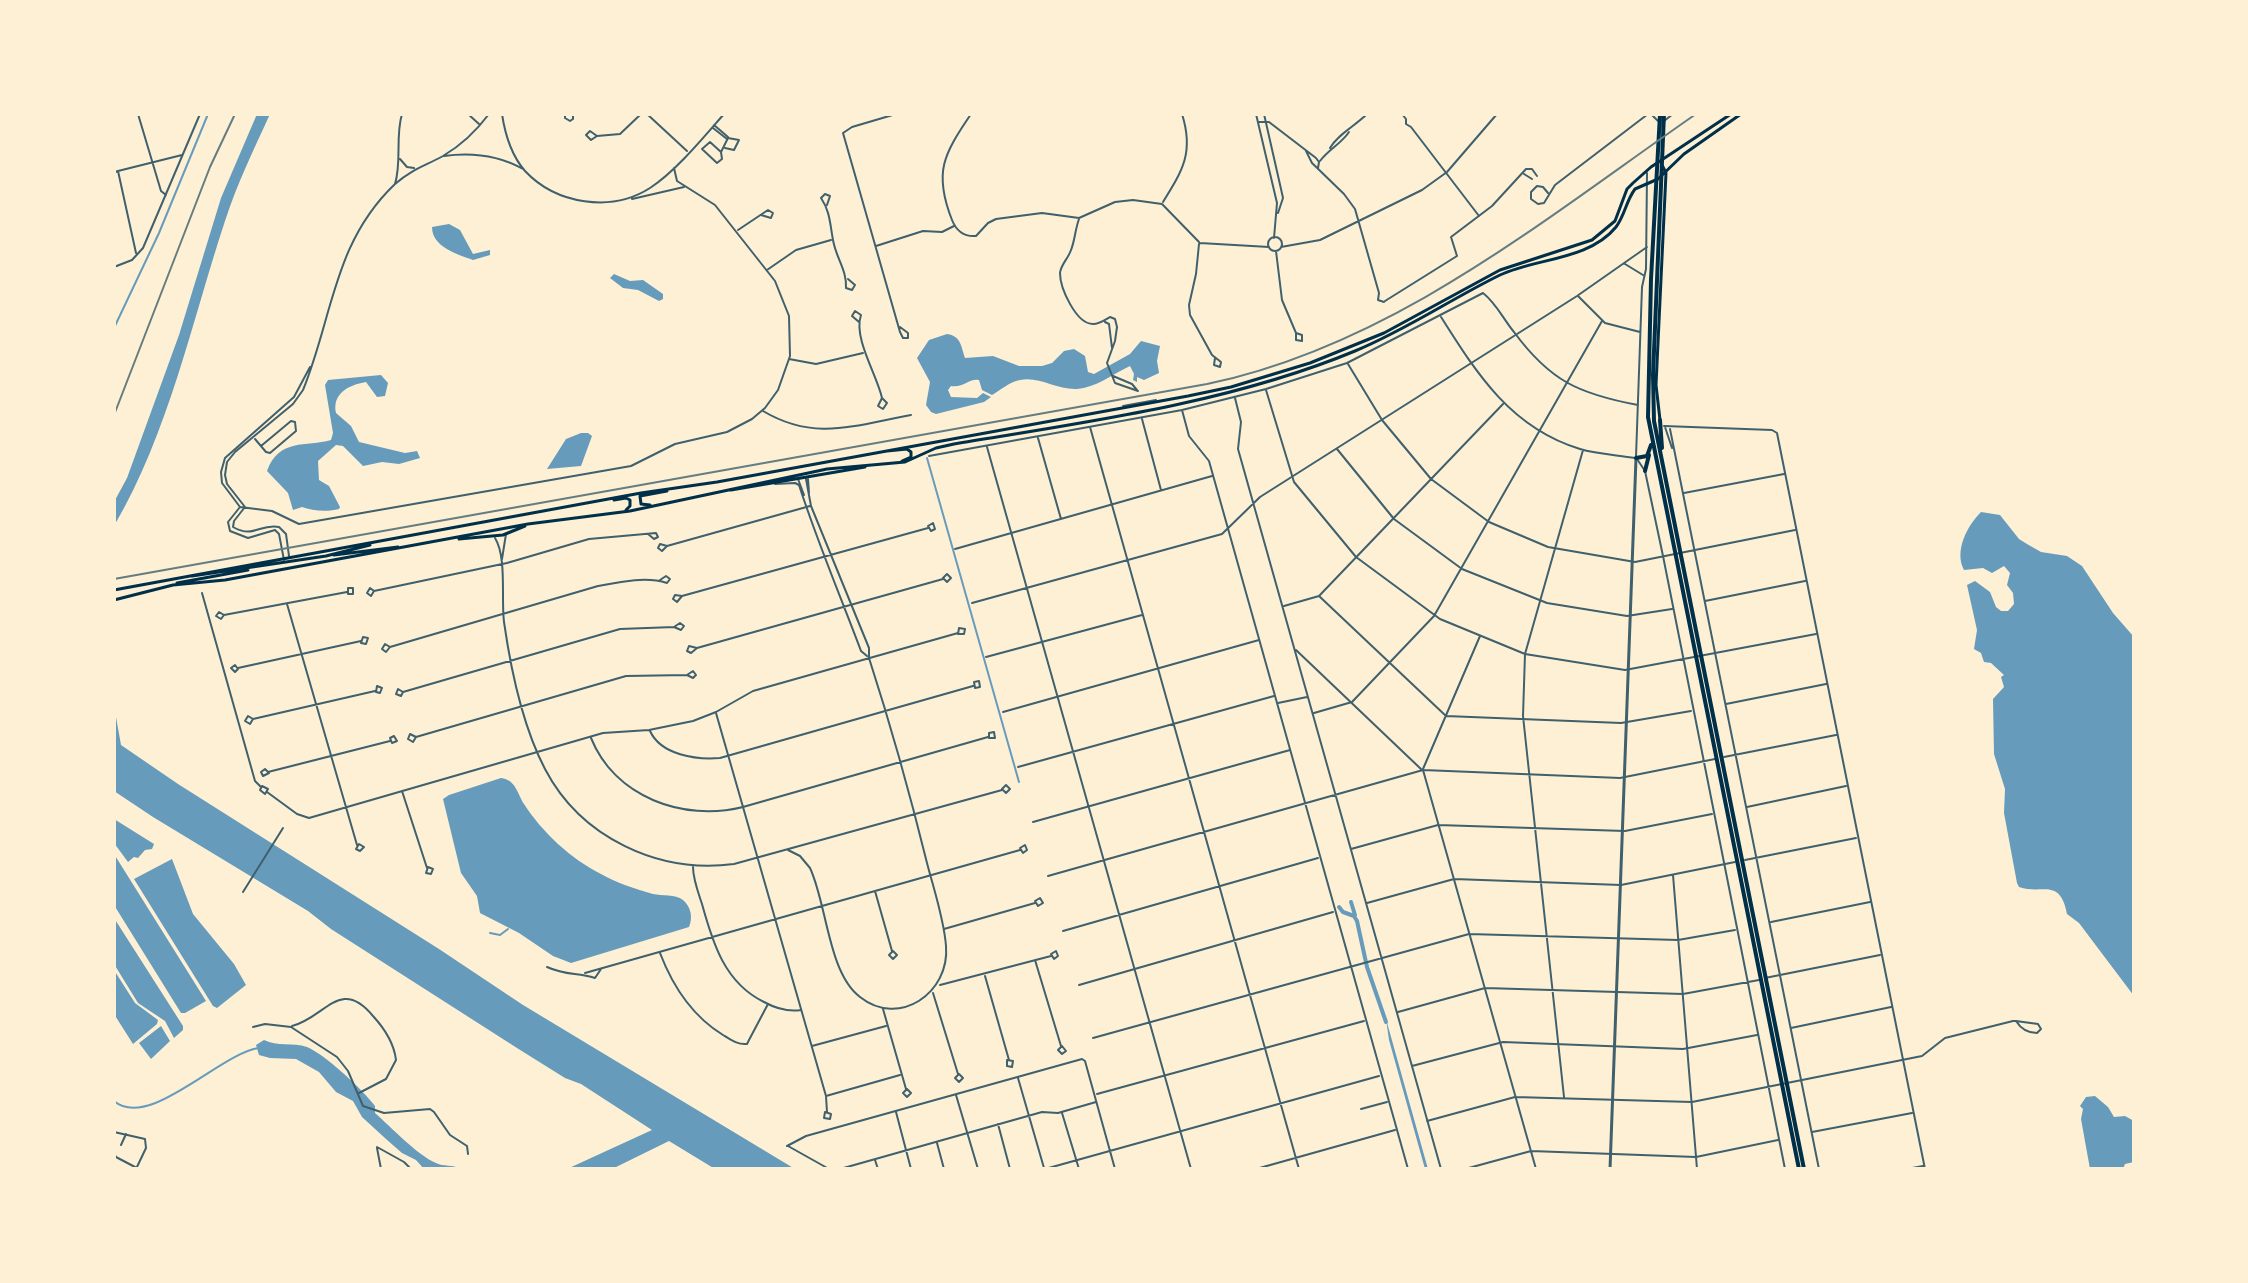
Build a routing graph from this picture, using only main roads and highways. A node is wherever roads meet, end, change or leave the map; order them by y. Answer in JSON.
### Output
{"nodes":[{"id":1,"x":1657,"y":114,"type":"edge"},
{"id":2,"x":1731,"y":114,"type":"edge"},
{"id":3,"x":1741,"y":114,"type":"edge"},
{"id":4,"x":1660,"y":161,"type":"junction"},
{"id":5,"x":1666,"y":173,"type":"junction"},
{"id":6,"x":1660,"y":420,"type":"joint"},
{"id":7,"x":1650,"y":435,"type":"junction"},
{"id":8,"x":877,"y":451,"type":"junction"},
{"id":9,"x":1650,"y":453,"type":"junction"},
{"id":10,"x":1636,"y":458,"type":"road end"},
{"id":11,"x":1663,"y":462,"type":"junction"},
{"id":12,"x":894,"y":463,"type":"junction"},
{"id":13,"x":881,"y":464,"type":"junction"},
{"id":14,"x":1645,"y":471,"type":"road end"},
{"id":15,"x":690,"y":486,"type":"junction"},
{"id":16,"x":719,"y":491,"type":"junction"},
{"id":17,"x":655,"y":505,"type":"junction"},
{"id":18,"x":571,"y":507,"type":"junction"},
{"id":19,"x":623,"y":512,"type":"junction"},
{"id":20,"x":532,"y":523,"type":"junction"},
{"id":21,"x":447,"y":540,"type":"junction"},
{"id":22,"x":381,"y":541,"type":"junction"},
{"id":23,"x":404,"y":548,"type":"junction"},
{"id":24,"x":1677,"y":552,"type":"junction"},
{"id":25,"x":326,"y":556,"type":"junction"},
{"id":26,"x":257,"y":567,"type":"junction"},
{"id":27,"x":177,"y":577,"type":"junction"},
{"id":28,"x":173,"y":585,"type":"junction"},
{"id":29,"x":114,"y":590,"type":"edge"},
{"id":30,"x":114,"y":600,"type":"edge"},
{"id":31,"x":1801,"y":1169,"type":"edge"}],
"edges":[{"from":1,"to":7,"type":"main road"},
{"from":1,"to":11,"type":"main road"},
{"from":2,"to":4,"type":"main road"},
{"from":3,"to":5,"type":"main road"},
{"from":4,"to":5,"type":"main road"},
{"from":4,"to":8,"type":"main road"},
{"from":5,"to":6,"type":"main road"},
{"from":5,"to":12,"type":"main road"},
{"from":6,"to":11,"type":"main road"},
{"from":7,"to":9,"type":"main road"},
{"from":7,"to":24,"type":"main road"},
{"from":8,"to":12,"type":"main road"},
{"from":8,"to":15,"type":"main road"},
{"from":9,"to":10,"type":"main road"},
{"from":9,"to":14,"type":"main road"},
{"from":11,"to":24,"type":"main road"},
{"from":12,"to":13,"type":"main road"},
{"from":13,"to":16,"type":"main road"},
{"from":13,"to":16,"type":"main road"},
{"from":15,"to":17,"type":"main road"},
{"from":15,"to":18,"type":"main road"},
{"from":16,"to":17,"type":"main road"},
{"from":17,"to":19,"type":"main road"},
{"from":18,"to":19,"type":"main road"},
{"from":18,"to":22,"type":"main road"},
{"from":19,"to":20,"type":"main road"},
{"from":20,"to":21,"type":"main road"},
{"from":20,"to":21,"type":"main road"},
{"from":21,"to":23,"type":"main road"},
{"from":22,"to":25,"type":"main road"},
{"from":22,"to":27,"type":"main road"},
{"from":23,"to":25,"type":"main road"},
{"from":23,"to":28,"type":"main road"},
{"from":24,"to":31,"type":"main road"},
{"from":25,"to":26,"type":"main road"},
{"from":26,"to":27,"type":"main road"},
{"from":26,"to":28,"type":"main road"},
{"from":27,"to":29,"type":"main road"},
{"from":28,"to":30,"type":"main road"}]}
